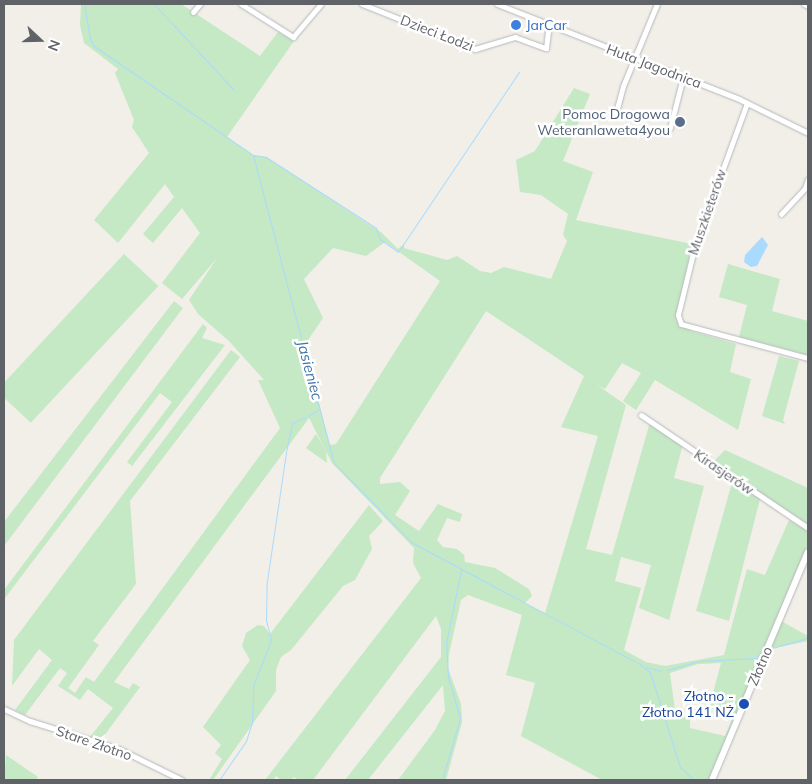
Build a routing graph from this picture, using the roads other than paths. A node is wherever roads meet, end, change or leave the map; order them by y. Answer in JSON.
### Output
{"nodes":[{"id":1,"x":200,"y":4,"type":"edge"},
{"id":2,"x":241,"y":4,"type":"edge"},
{"id":3,"x":321,"y":4,"type":"edge"},
{"id":4,"x":362,"y":4,"type":"edge"},
{"id":5,"x":497,"y":4,"type":"edge"},
{"id":6,"x":657,"y":4,"type":"edge"},
{"id":7,"x":804,"y":4,"type":"edge"},
{"id":8,"x":808,"y":6,"type":"edge"},
{"id":9,"x":193,"y":12,"type":"dead end"},
{"id":10,"x":549,"y":24,"type":"junction"},
{"id":11,"x":634,"y":58,"type":"junction"},
{"id":12,"x":683,"y":77,"type":"junction"},
{"id":13,"x":747,"y":103,"type":"junction"},
{"id":14,"x":615,"y":116,"type":"dead end"},
{"id":15,"x":670,"y":128,"type":"dead end"},
{"id":16,"x":808,"y":133,"type":"edge"},
{"id":17,"x":808,"y":179,"type":"edge"},
{"id":18,"x":781,"y":214,"type":"dead end"},
{"id":19,"x":808,"y":358,"type":"edge"},
{"id":20,"x":641,"y":415,"type":"dead end"},
{"id":21,"x":808,"y":528,"type":"edge"},
{"id":22,"x":808,"y":552,"type":"edge"},
{"id":23,"x":4,"y":709,"type":"edge"},
{"id":24,"x":182,"y":780,"type":"edge"},
{"id":25,"x":712,"y":780,"type":"edge"}],
"edges":[{"from":1,"to":9,"type":"street"},
{"from":2,"to":3,"type":"street"},
{"from":4,"to":10,"type":"street","name":"Dzieci Łodzi"},
{"from":5,"to":10,"type":"street","name":"Huta Jagodnica"},
{"from":6,"to":11,"type":"street"},
{"from":7,"to":8,"type":"street"},
{"from":10,"to":11,"type":"street","name":"Huta Jagodnica"},
{"from":11,"to":12,"type":"street","name":"Huta Jagodnica"},
{"from":11,"to":14,"type":"street"},
{"from":12,"to":13,"type":"street","name":"Huta Jagodnica"},
{"from":12,"to":15,"type":"street"},
{"from":13,"to":16,"type":"street","name":"Huta Jagodnica"},
{"from":13,"to":19,"type":"street","name":"Muszkieterów"},
{"from":17,"to":18,"type":"street"},
{"from":20,"to":21,"type":"street","name":"Kirasjerów"},
{"from":22,"to":25,"type":"street","name":"Złotno"},
{"from":23,"to":24,"type":"street","name":"Stare Złotno"}]}
